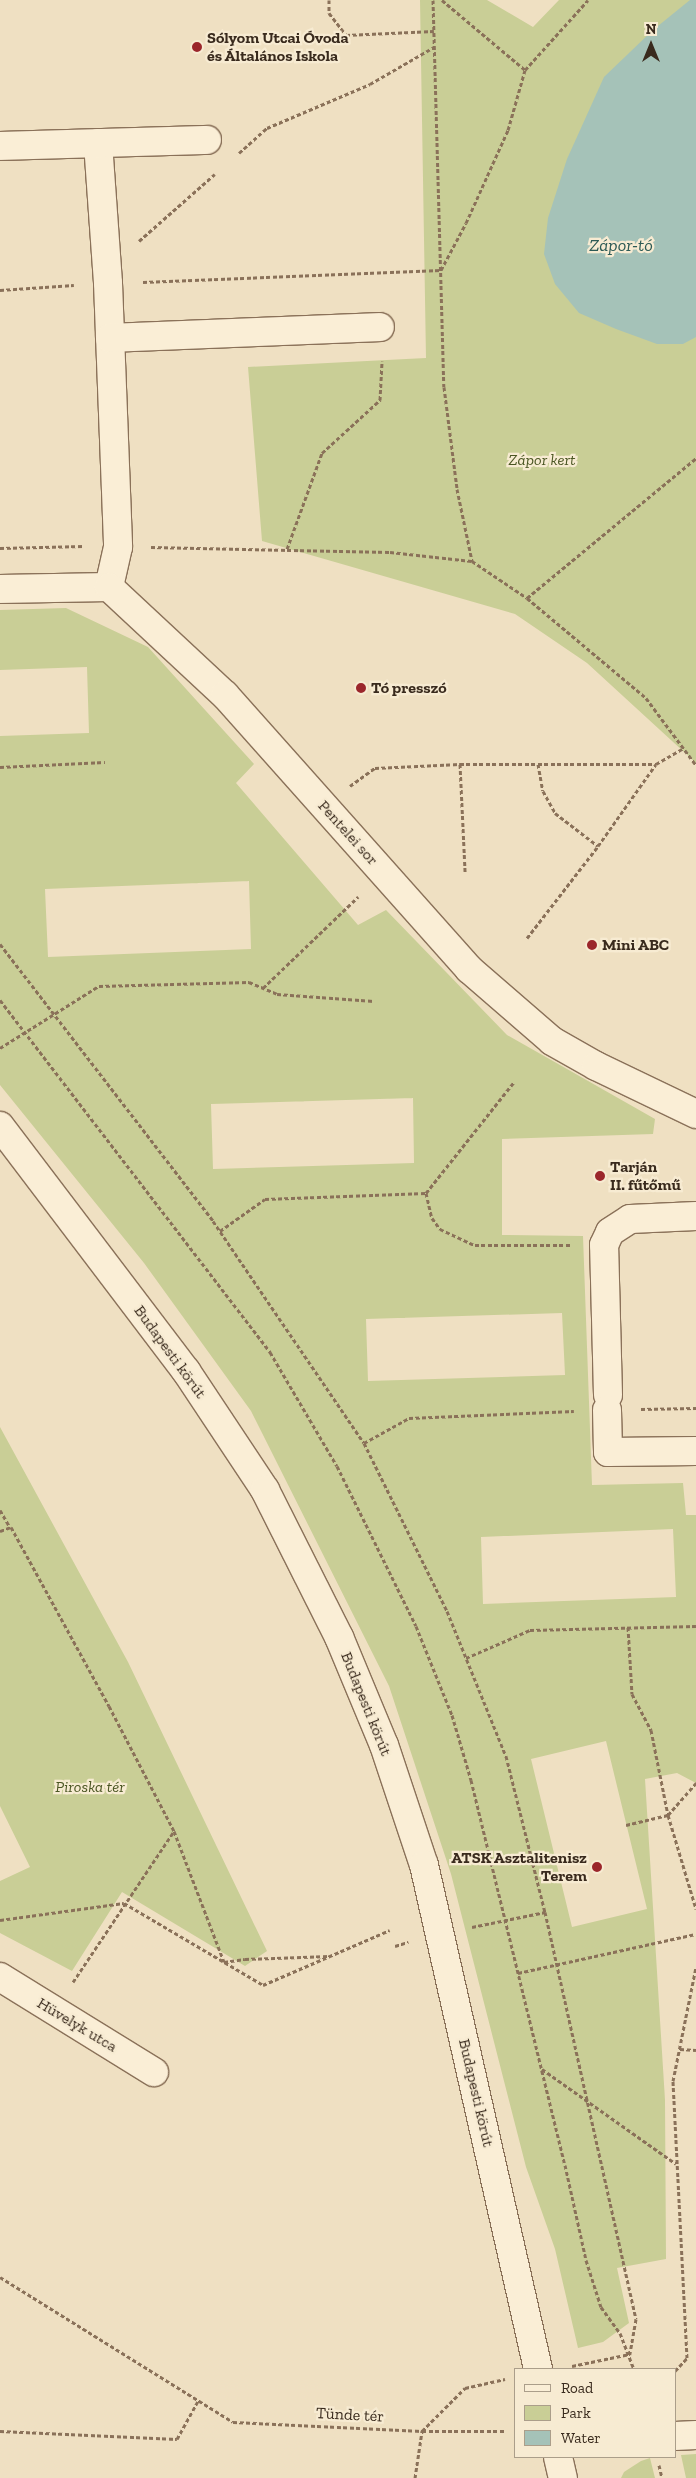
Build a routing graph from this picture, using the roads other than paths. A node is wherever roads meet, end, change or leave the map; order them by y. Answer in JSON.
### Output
{"nodes":[{"id":1,"x":207,"y":140,"type":"dead end"},
{"id":2,"x":98,"y":143,"type":"junction"},
{"id":3,"x":0,"y":146,"type":"edge"},
{"id":4,"x":380,"y":328,"type":"road end"},
{"id":5,"x":110,"y":338,"type":"junction"},
{"id":6,"x":110,"y":587,"type":"junction"},
{"id":7,"x":0,"y":589,"type":"edge"},
{"id":8,"x":696,"y":1114,"type":"edge"},
{"id":9,"x":0,"y":1126,"type":"edge"},
{"id":10,"x":696,"y":1216,"type":"edge"},
{"id":11,"x":696,"y":1451,"type":"edge"},
{"id":12,"x":0,"y":1978,"type":"edge"},
{"id":13,"x":154,"y":2072,"type":"dead end"},
{"id":14,"x":551,"y":2368,"type":"edge"},
{"id":15,"x":696,"y":2435,"type":"edge"},
{"id":16,"x":676,"y":2436,"type":"edge"},
{"id":17,"x":558,"y":2458,"type":"edge"},
{"id":18,"x":563,"y":2478,"type":"edge"}],
"edges":[{"from":1,"to":2,"type":"street"},
{"from":2,"to":3,"type":"street"},
{"from":2,"to":5,"type":"street"},
{"from":4,"to":5,"type":"street"},
{"from":5,"to":6,"type":"street"},
{"from":6,"to":7,"type":"street"},
{"from":6,"to":8,"type":"street","name":"Pentelei sor"},
{"from":9,"to":14,"type":"street","name":"Budapesti körút"},
{"from":10,"to":11,"type":"street"},
{"from":12,"to":13,"type":"street","name":"Hüvelyk utca"},
{"from":15,"to":16,"type":"street"},
{"from":17,"to":18,"type":"street"}]}
